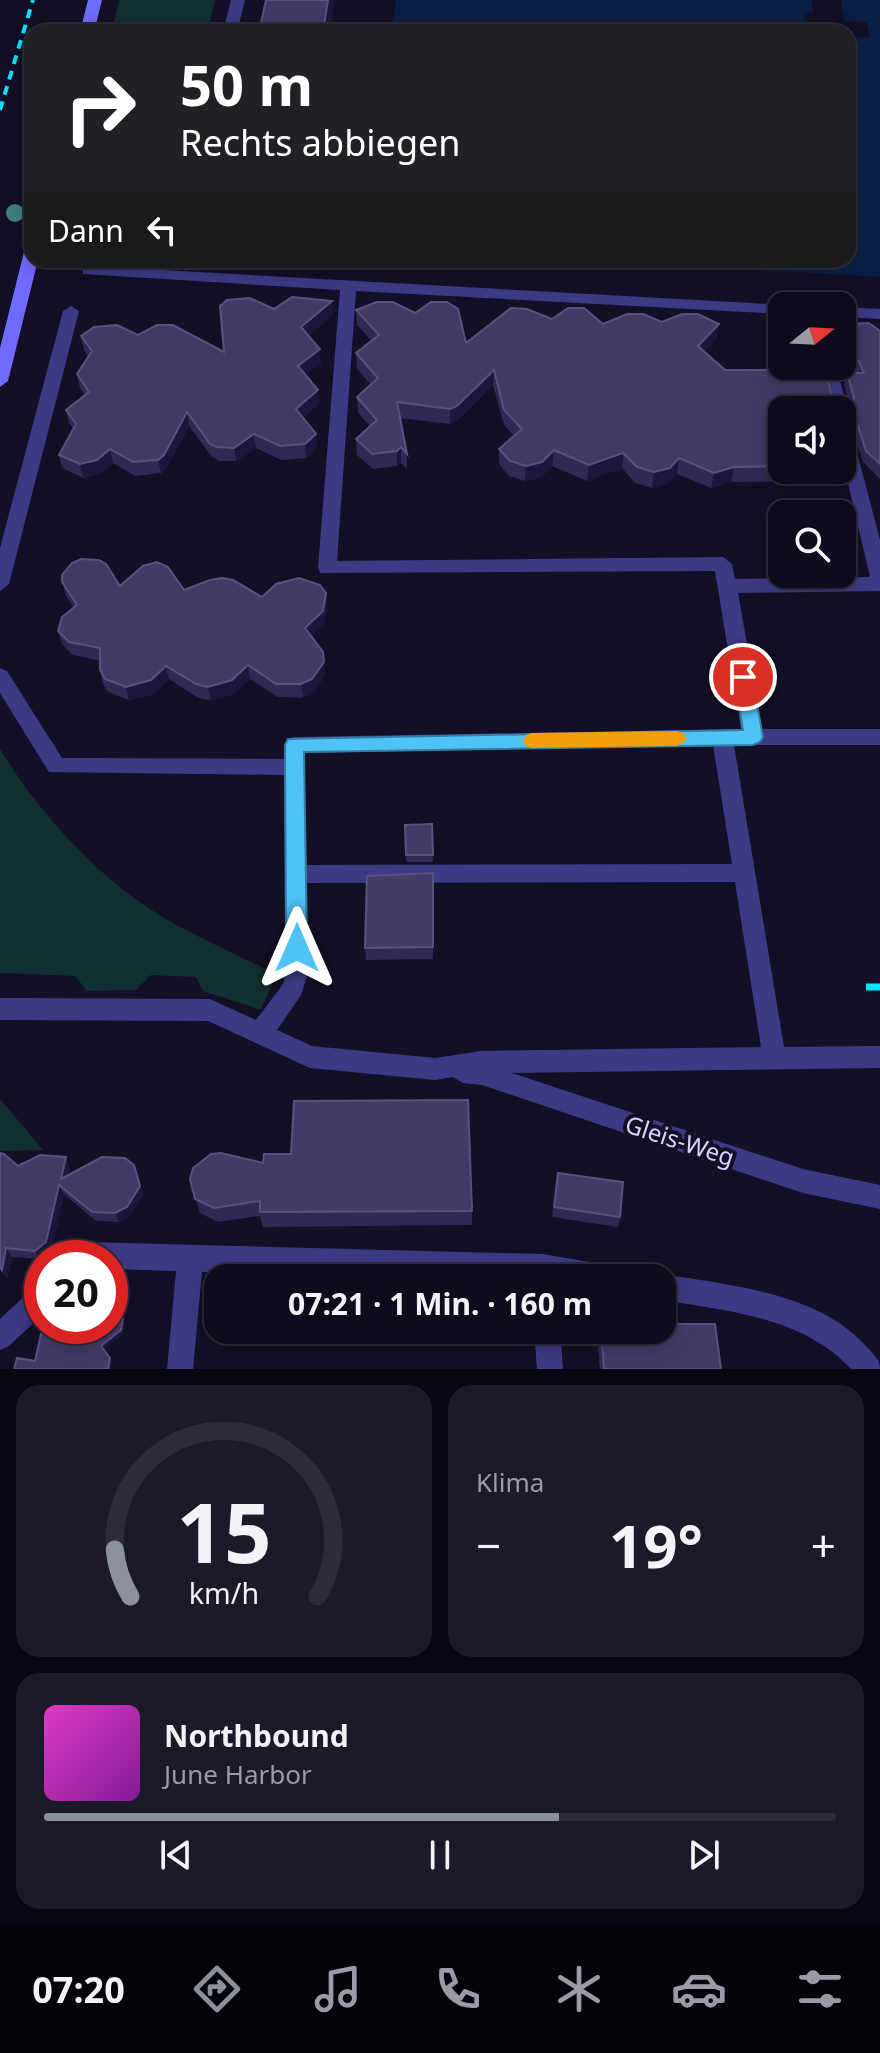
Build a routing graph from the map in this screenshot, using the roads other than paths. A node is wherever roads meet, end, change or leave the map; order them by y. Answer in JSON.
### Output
{"nodes":[{"id":1,"x":95,"y":0,"type":"edge"},
{"id":2,"x":238,"y":0,"type":"edge"},
{"id":3,"x":89,"y":24,"type":"edge"},
{"id":4,"x":232,"y":24,"type":"edge"},
{"id":5,"x":28,"y":268,"type":"edge"},
{"id":6,"x":89,"y":271,"type":"dead end"},
{"id":7,"x":348,"y":285,"type":"junction"},
{"id":8,"x":768,"y":308,"type":"edge"},
{"id":9,"x":71,"y":311,"type":"dead end"},
{"id":10,"x":856,"y":313,"type":"edge"},
{"id":11,"x":880,"y":314,"type":"edge"},
{"id":12,"x":0,"y":381,"type":"edge"},
{"id":13,"x":856,"y":479,"type":"edge"},
{"id":14,"x":880,"y":578,"type":"edge"},
{"id":15,"x":0,"y":584,"type":"edge"},
{"id":16,"x":880,"y":584,"type":"edge"},
{"id":17,"x":727,"y":586,"type":"junction"},
{"id":18,"x":0,"y":676,"type":"edge"},
{"id":19,"x":722,"y":737,"type":"junction"},
{"id":20,"x":753,"y":737,"type":"junction"},
{"id":21,"x":880,"y":737,"type":"edge"},
{"id":22,"x":295,"y":767,"type":"junction"},
{"id":23,"x":744,"y":873,"type":"junction"},
{"id":24,"x":296,"y":874,"type":"junction"},
{"id":25,"x":0,"y":1009,"type":"edge"},
{"id":26,"x":259,"y":1035,"type":"junction"},
{"id":27,"x":774,"y":1057,"type":"junction"},
{"id":28,"x":880,"y":1057,"type":"edge"},
{"id":29,"x":435,"y":1069,"type":"junction"},
{"id":30,"x":880,"y":1197,"type":"edge"},
{"id":31,"x":128,"y":1257,"type":"edge"},
{"id":32,"x":190,"y":1259,"type":"junction"},
{"id":33,"x":316,"y":1264,"type":"edge"},
{"id":34,"x":676,"y":1289,"type":"edge"},
{"id":35,"x":24,"y":1314,"type":"edge"},
{"id":36,"x":0,"y":1337,"type":"edge"},
{"id":37,"x":548,"y":1344,"type":"edge"},
{"id":38,"x":180,"y":1369,"type":"edge"},
{"id":39,"x":550,"y":1369,"type":"edge"},
{"id":40,"x":869,"y":1369,"type":"edge"}],
"edges":[{"from":1,"to":3,"type":"main road"},
{"from":2,"to":4,"type":"lane"},
{"from":5,"to":12,"type":"main road"},
{"from":6,"to":7,"type":"lane"},
{"from":7,"to":8,"type":"lane"},
{"from":7,"to":17,"type":"lane"},
{"from":9,"to":15,"type":"lane"},
{"from":10,"to":11,"type":"lane"},
{"from":13,"to":14,"type":"lane"},
{"from":16,"to":17,"type":"lane"},
{"from":17,"to":20,"type":"lane"},
{"from":18,"to":22,"type":"lane"},
{"from":19,"to":20,"type":"lane"},
{"from":19,"to":22,"type":"lane"},
{"from":19,"to":23,"type":"lane"},
{"from":20,"to":21,"type":"lane"},
{"from":22,"to":24,"type":"lane"},
{"from":23,"to":24,"type":"lane"},
{"from":23,"to":27,"type":"lane"},
{"from":24,"to":26,"type":"lane"},
{"from":25,"to":26,"type":"lane"},
{"from":26,"to":29,"type":"lane"},
{"from":27,"to":28,"type":"lane"},
{"from":27,"to":29,"type":"lane"},
{"from":29,"to":30,"type":"lane","name":"Gleis-Weg"},
{"from":31,"to":32,"type":"lane"},
{"from":32,"to":33,"type":"lane"},
{"from":32,"to":38,"type":"lane"},
{"from":34,"to":40,"type":"lane"},
{"from":35,"to":36,"type":"lane"},
{"from":37,"to":39,"type":"lane"}]}
